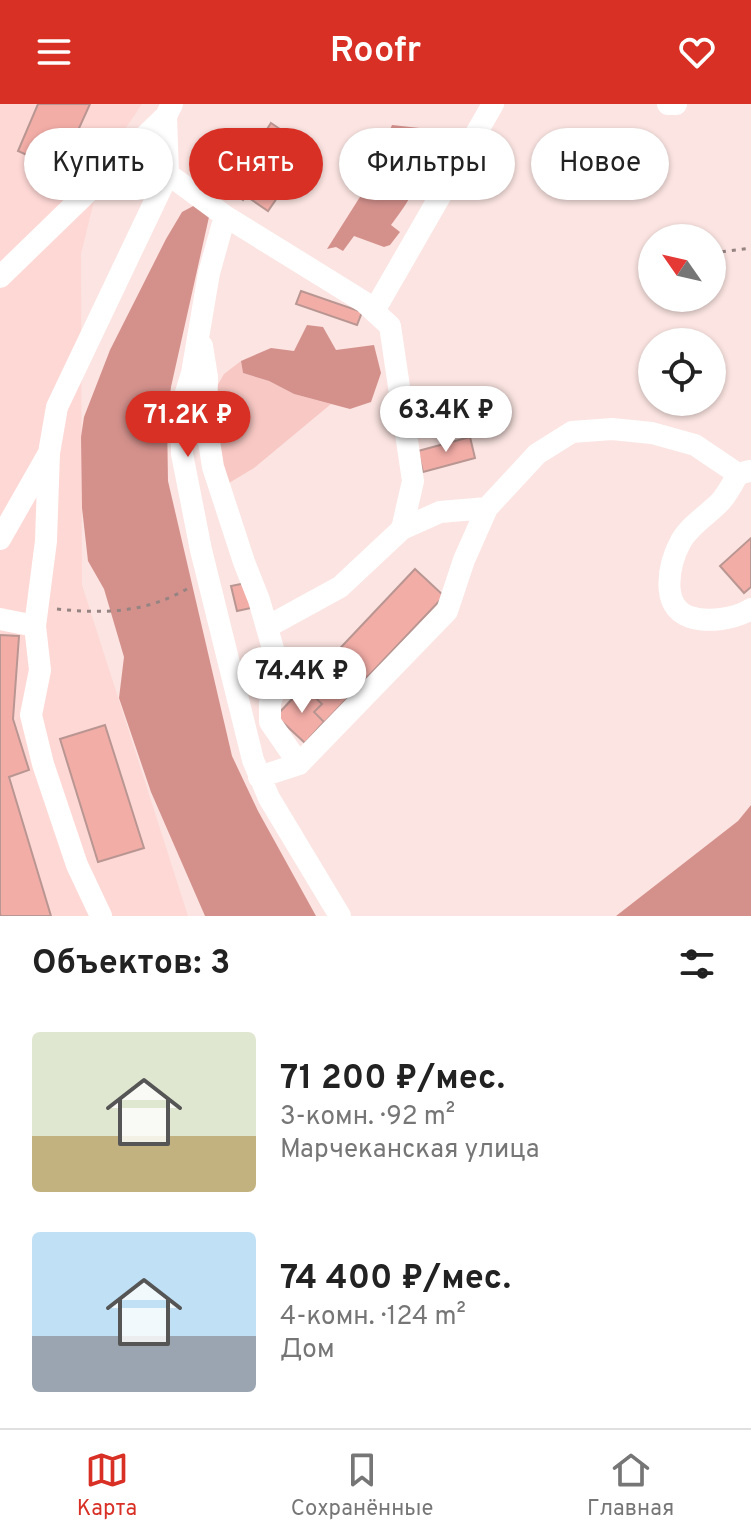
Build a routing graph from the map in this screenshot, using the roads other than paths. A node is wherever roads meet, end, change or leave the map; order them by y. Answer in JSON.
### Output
{"nodes":[{"id":1,"x":493,"y":104,"type":"edge"},
{"id":2,"x":668,"y":104,"type":"edge"},
{"id":3,"x":676,"y":104,"type":"edge"},
{"id":4,"x":169,"y":110,"type":"edge"},
{"id":5,"x":152,"y":128,"type":"edge"},
{"id":6,"x":173,"y":178,"type":"edge"},
{"id":7,"x":77,"y":200,"type":"edge"},
{"id":8,"x":156,"y":200,"type":"edge"},
{"id":9,"x":225,"y":216,"type":"junction"},
{"id":10,"x":10,"y":258,"type":"edge"},
{"id":11,"x":0,"y":277,"type":"edge"},
{"id":12,"x":374,"y":311,"type":"junction"},
{"id":13,"x":199,"y":337,"type":"junction"},
{"id":14,"x":49,"y":453,"type":"junction"},
{"id":15,"x":745,"y":472,"type":"edge"},
{"id":16,"x":487,"y":508,"type":"junction"},
{"id":17,"x":402,"y":529,"type":"junction"},
{"id":18,"x":0,"y":539,"type":"edge"},
{"id":19,"x":751,"y":609,"type":"edge"},
{"id":20,"x":36,"y":617,"type":"junction"},
{"id":21,"x":0,"y":619,"type":"edge"},
{"id":22,"x":267,"y":627,"type":"junction"},
{"id":23,"x":299,"y":764,"type":"junction"},
{"id":24,"x":259,"y":777,"type":"junction"},
{"id":25,"x":101,"y":916,"type":"edge"},
{"id":26,"x":340,"y":916,"type":"edge"}],
"edges":[{"from":1,"to":12,"type":"street"},
{"from":2,"to":3,"type":"street"},
{"from":4,"to":5,"type":"street"},
{"from":6,"to":9,"type":"street"},
{"from":7,"to":10,"type":"street"},
{"from":8,"to":14,"type":"street"},
{"from":9,"to":12,"type":"street"},
{"from":9,"to":13,"type":"street"},
{"from":10,"to":11,"type":"street"},
{"from":12,"to":17,"type":"street"},
{"from":13,"to":22,"type":"street"},
{"from":13,"to":24,"type":"street"},
{"from":14,"to":18,"type":"street"},
{"from":14,"to":20,"type":"street"},
{"from":15,"to":16,"type":"street"},
{"from":15,"to":19,"type":"street"},
{"from":16,"to":17,"type":"street"},
{"from":16,"to":23,"type":"street"},
{"from":17,"to":22,"type":"street"},
{"from":20,"to":21,"type":"street"},
{"from":20,"to":25,"type":"street"},
{"from":22,"to":23,"type":"street"},
{"from":23,"to":24,"type":"street"},
{"from":24,"to":26,"type":"street"}]}
